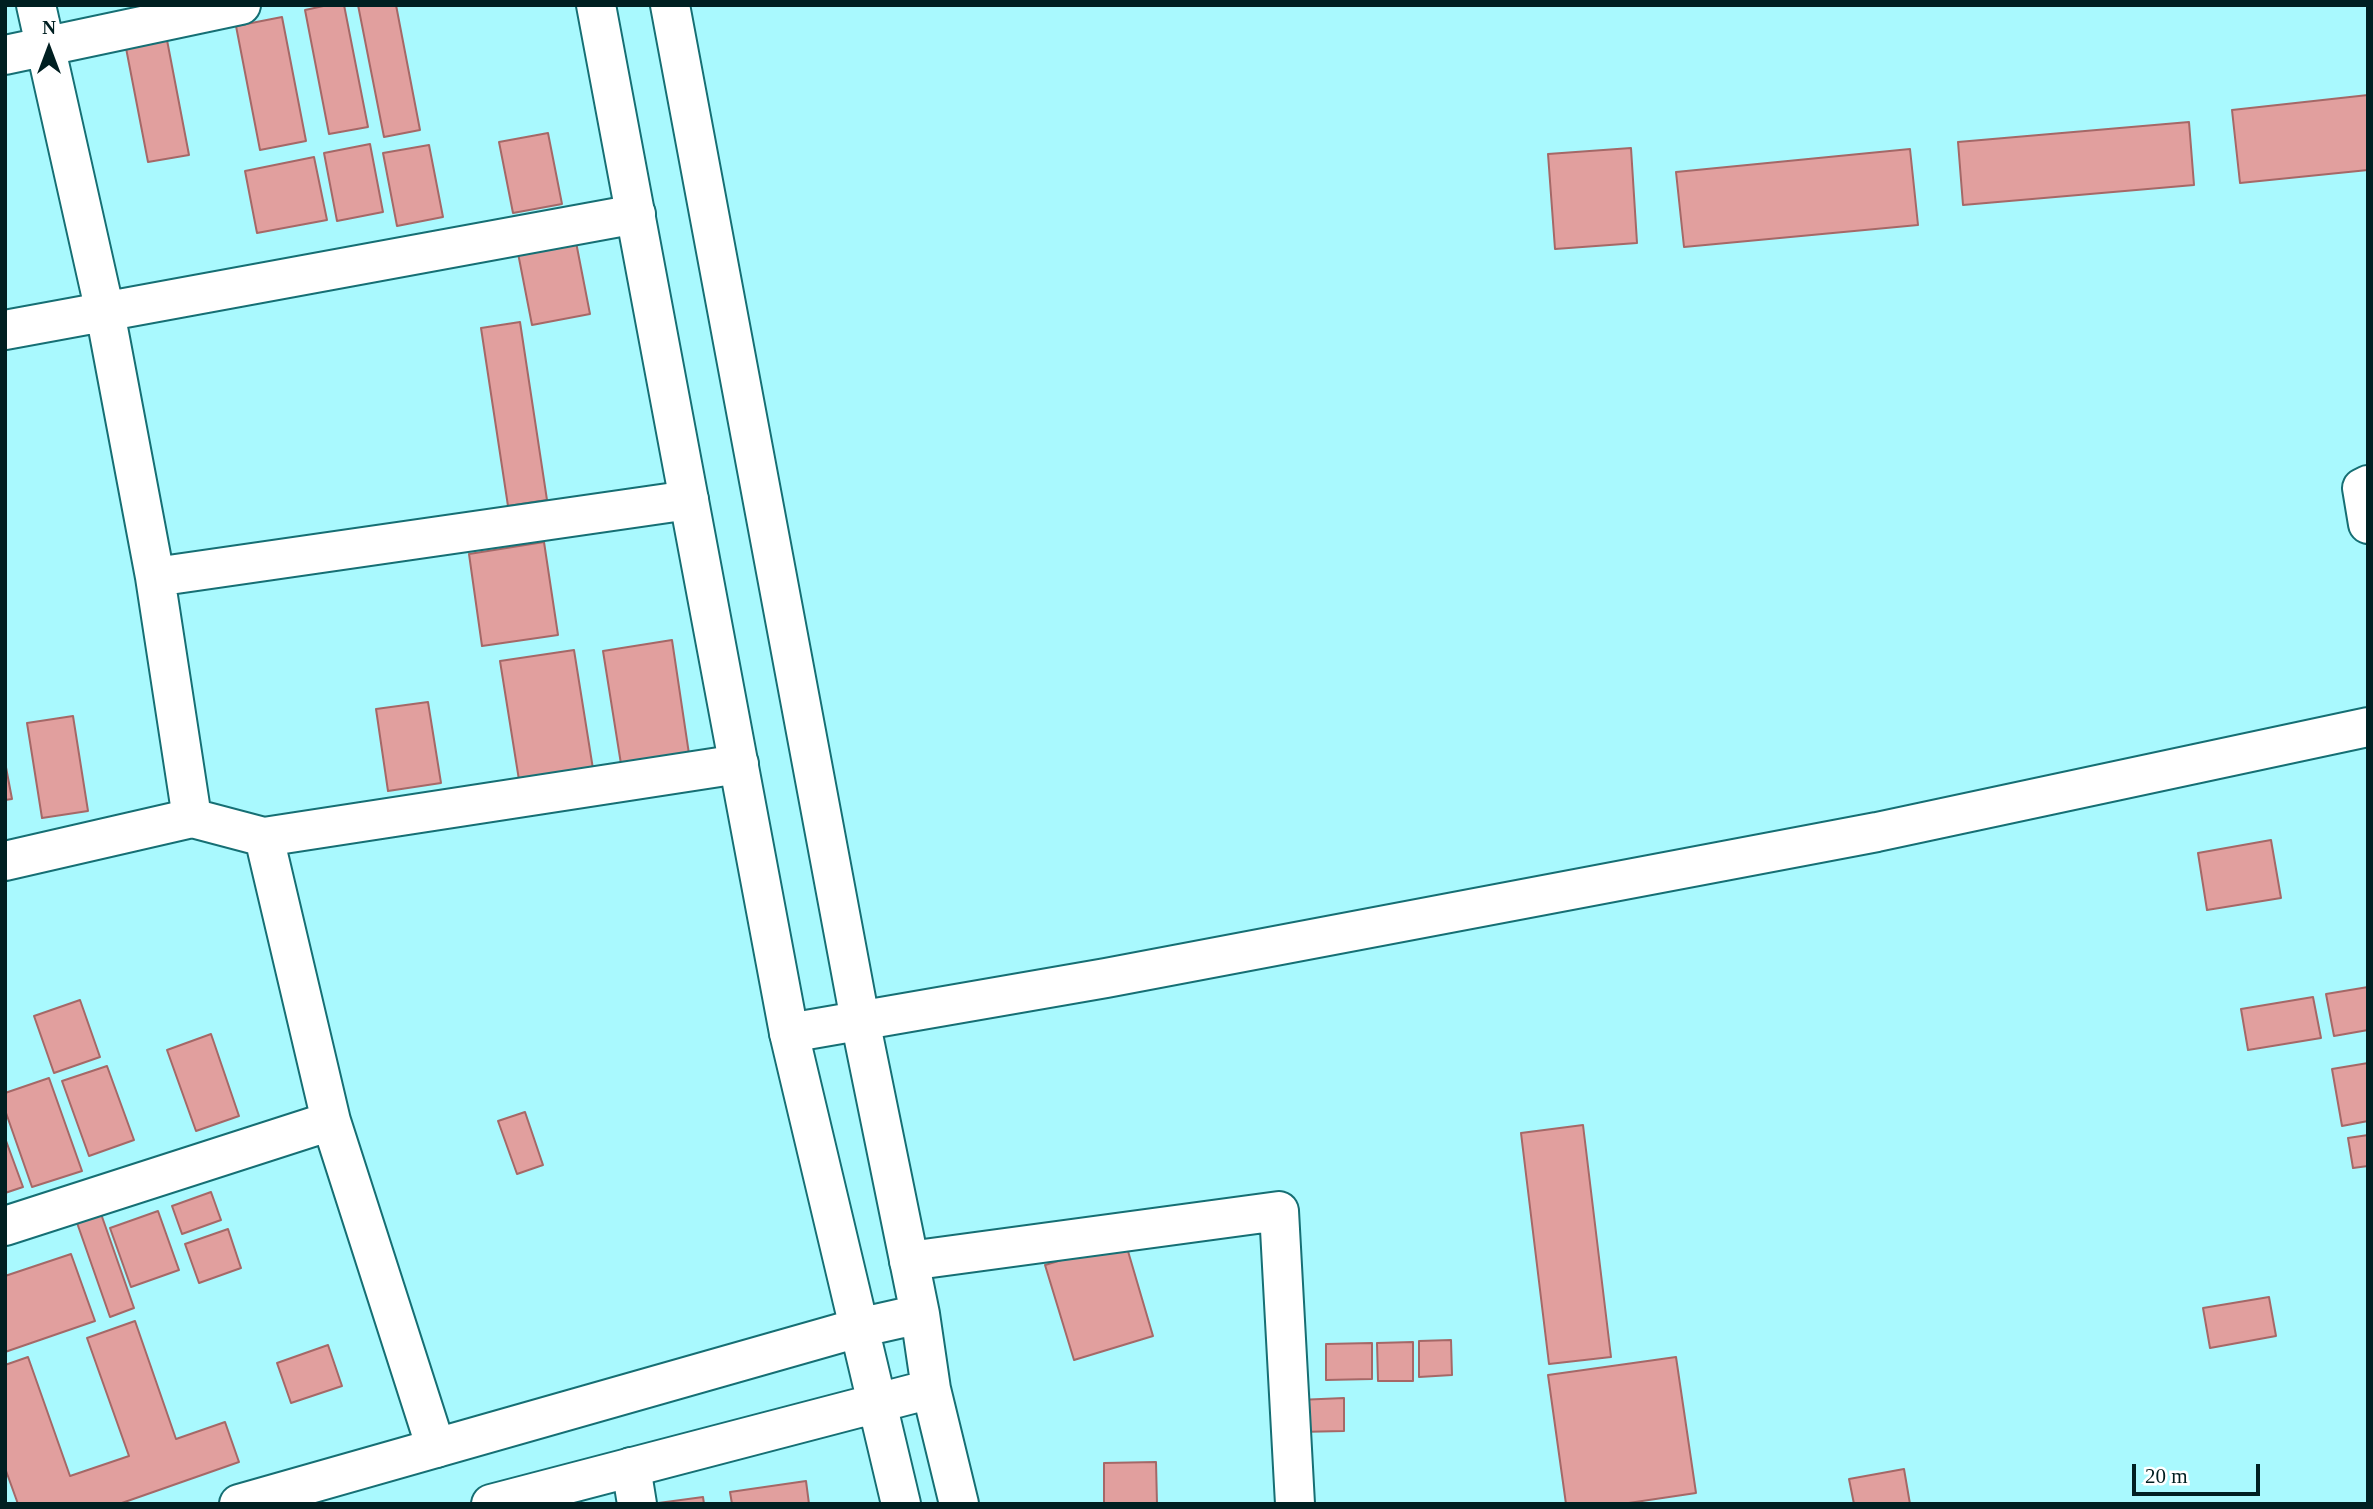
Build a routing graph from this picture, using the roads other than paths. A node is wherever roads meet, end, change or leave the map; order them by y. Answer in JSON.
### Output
{"nodes":[{"id":1,"x":36,"y":5,"type":"edge"},
{"id":2,"x":241,"y":5,"type":"edge"},
{"id":3,"x":596,"y":5,"type":"edge"},
{"id":4,"x":670,"y":5,"type":"edge"},
{"id":5,"x":45,"y":46,"type":"junction"},
{"id":6,"x":5,"y":55,"type":"edge"},
{"id":7,"x":636,"y":214,"type":"junction"},
{"id":8,"x":105,"y":312,"type":"junction"},
{"id":9,"x":5,"y":330,"type":"edge"},
{"id":10,"x":2368,"y":485,"type":"edge"},
{"id":11,"x":689,"y":500,"type":"junction"},
{"id":12,"x":2368,"y":524,"type":"edge"},
{"id":13,"x":156,"y":577,"type":"junction"},
{"id":14,"x":2368,"y":727,"type":"edge"},
{"id":15,"x":739,"y":764,"type":"junction"},
{"id":16,"x":192,"y":818,"type":"junction"},
{"id":17,"x":264,"y":837,"type":"junction"},
{"id":18,"x":5,"y":861,"type":"edge"},
{"id":19,"x":860,"y":1020,"type":"junction"},
{"id":20,"x":789,"y":1033,"type":"junction"},
{"id":21,"x":331,"y":1121,"type":"junction"},
{"id":22,"x":5,"y":1226,"type":"edge"},
{"id":23,"x":909,"y":1261,"type":"junction"},
{"id":24,"x":920,"y":1314,"type":"junction"},
{"id":25,"x":858,"y":1328,"type":"junction"},
{"id":26,"x":931,"y":1389,"type":"junction"},
{"id":27,"x":877,"y":1403,"type":"junction"},
{"id":28,"x":436,"y":1448,"type":"junction"},
{"id":29,"x":631,"y":1466,"type":"junction"},
{"id":30,"x":239,"y":1504,"type":"edge"},
{"id":31,"x":493,"y":1504,"type":"edge"},
{"id":32,"x":638,"y":1504,"type":"edge"},
{"id":33,"x":901,"y":1504,"type":"edge"},
{"id":34,"x":960,"y":1504,"type":"edge"},
{"id":35,"x":1294,"y":1504,"type":"edge"}],
"edges":[{"from":1,"to":5,"type":"street"},
{"from":2,"to":5,"type":"street"},
{"from":3,"to":7,"type":"street"},
{"from":4,"to":19,"type":"street"},
{"from":5,"to":6,"type":"street"},
{"from":5,"to":8,"type":"street"},
{"from":7,"to":8,"type":"street"},
{"from":7,"to":11,"type":"street"},
{"from":8,"to":9,"type":"street"},
{"from":8,"to":13,"type":"street"},
{"from":10,"to":12,"type":"street"},
{"from":11,"to":13,"type":"street"},
{"from":11,"to":15,"type":"street"},
{"from":13,"to":16,"type":"street"},
{"from":14,"to":19,"type":"street"},
{"from":15,"to":17,"type":"street"},
{"from":15,"to":20,"type":"street"},
{"from":16,"to":17,"type":"street"},
{"from":16,"to":18,"type":"street"},
{"from":17,"to":21,"type":"street"},
{"from":19,"to":20,"type":"street"},
{"from":19,"to":23,"type":"street"},
{"from":20,"to":25,"type":"street"},
{"from":21,"to":22,"type":"street"},
{"from":21,"to":28,"type":"street"},
{"from":23,"to":24,"type":"street"},
{"from":23,"to":35,"type":"street"},
{"from":24,"to":25,"type":"street"},
{"from":24,"to":26,"type":"street"},
{"from":25,"to":27,"type":"street"},
{"from":25,"to":28,"type":"street"},
{"from":26,"to":27,"type":"street"},
{"from":26,"to":34,"type":"street"},
{"from":27,"to":29,"type":"street"},
{"from":27,"to":33,"type":"street"},
{"from":28,"to":30,"type":"street"},
{"from":29,"to":31,"type":"street"},
{"from":29,"to":32,"type":"street"}]}
